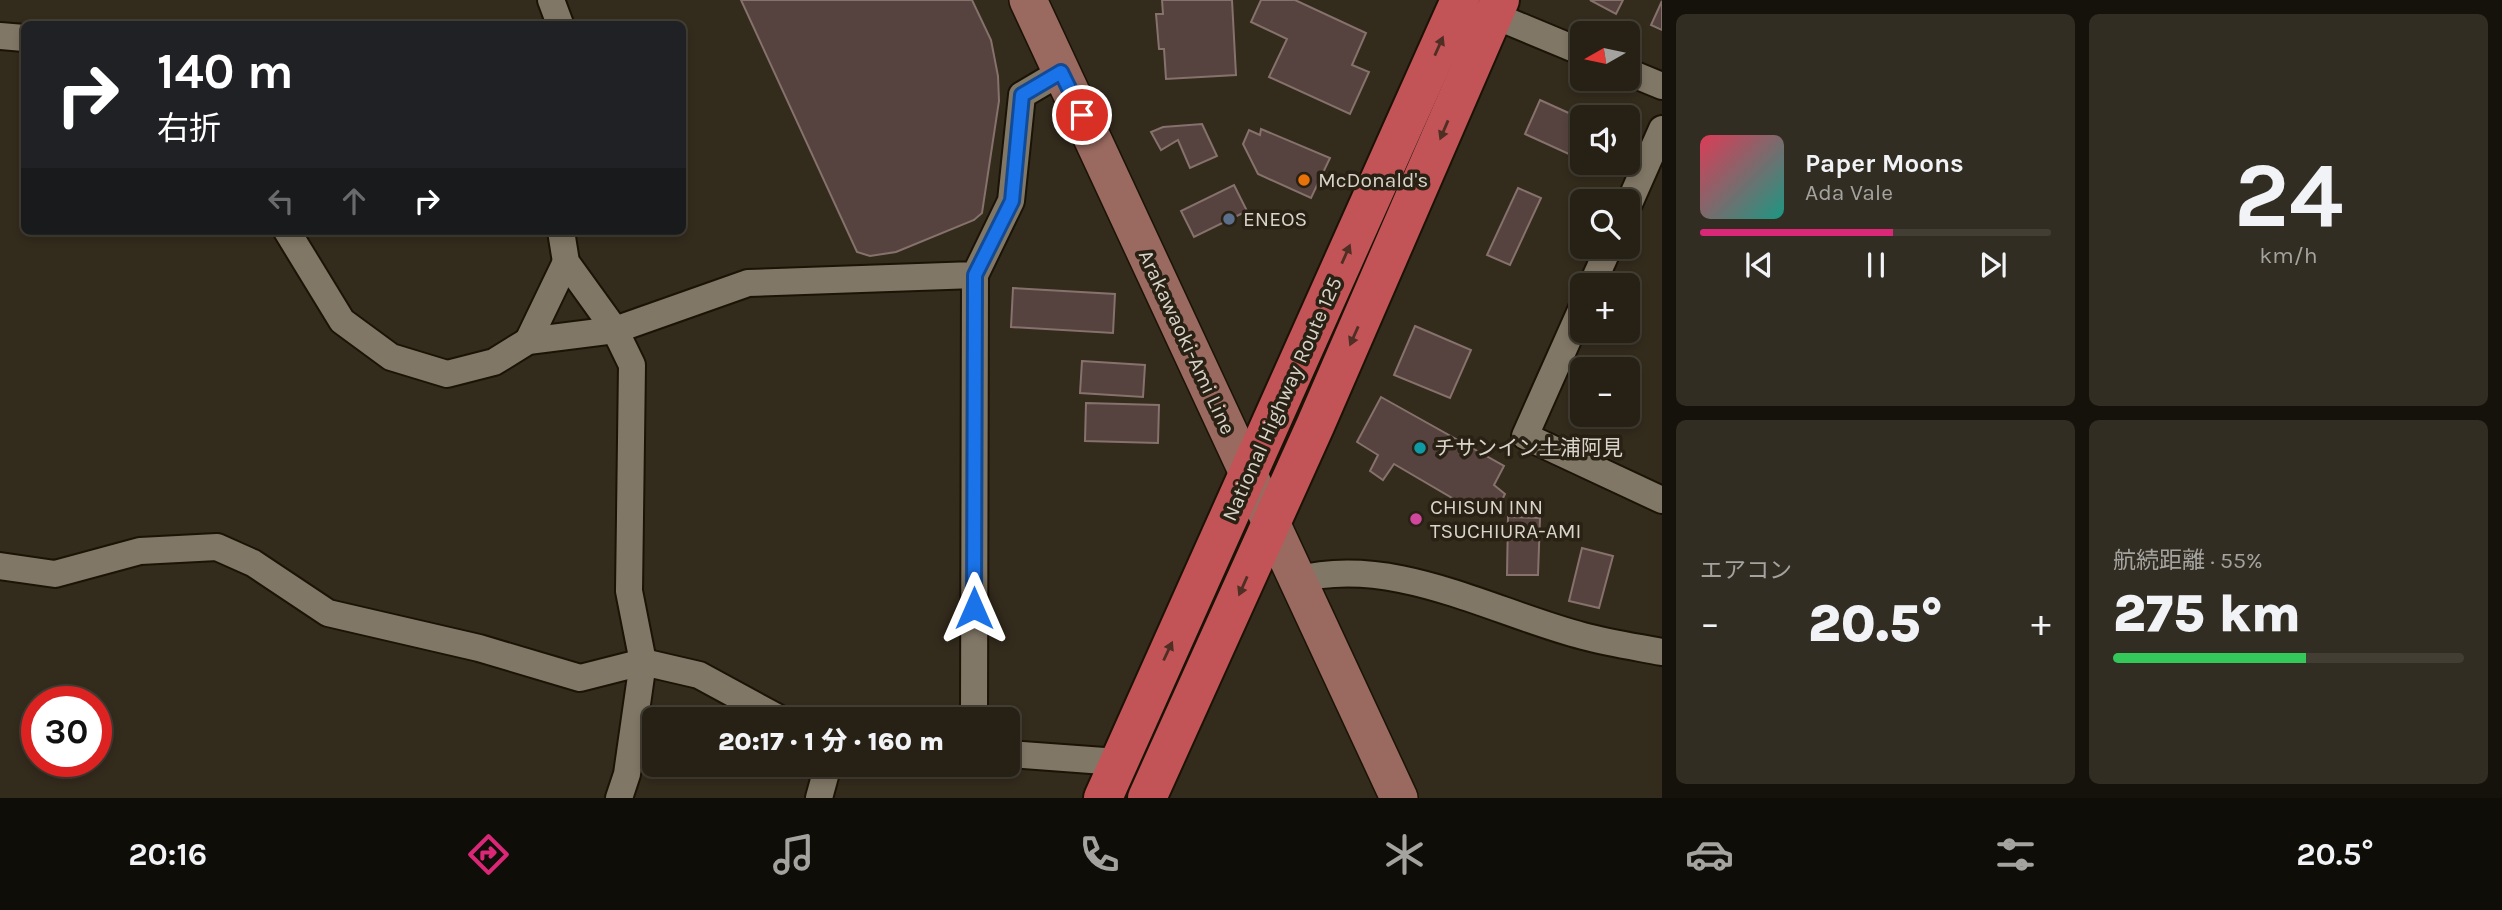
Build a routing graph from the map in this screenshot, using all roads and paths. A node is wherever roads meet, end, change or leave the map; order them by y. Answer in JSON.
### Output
{"nodes":[{"id":1,"x":551,"y":0,"type":"edge"},
{"id":2,"x":1028,"y":0,"type":"edge"},
{"id":3,"x":1484,"y":5,"type":"edge"},
{"id":4,"x":559,"y":21,"type":"edge"},
{"id":5,"x":0,"y":36,"type":"edge"},
{"id":6,"x":21,"y":38,"type":"edge"},
{"id":7,"x":1570,"y":46,"type":"edge"},
{"id":8,"x":1061,"y":72,"type":"junction"},
{"id":9,"x":1640,"y":77,"type":"edge"},
{"id":10,"x":1662,"y":86,"type":"edge"},
{"id":11,"x":1662,"y":129,"type":"edge"},
{"id":12,"x":1636,"y":189,"type":"edge"},
{"id":13,"x":289,"y":235,"type":"edge"},
{"id":14,"x":562,"y":235,"type":"edge"},
{"id":15,"x":566,"y":262,"type":"junction"},
{"id":16,"x":975,"y":275,"type":"junction"},
{"id":17,"x":615,"y":330,"type":"junction"},
{"id":18,"x":1570,"y":335,"type":"edge"},
{"id":19,"x":528,"y":341,"type":"junction"},
{"id":20,"x":1249,"y":473,"type":"junction"},
{"id":21,"x":1662,"y":500,"type":"edge"},
{"id":22,"x":1271,"y":524,"type":"junction"},
{"id":23,"x":0,"y":566,"type":"edge"},
{"id":24,"x":1296,"y":580,"type":"junction"},
{"id":25,"x":1662,"y":652,"type":"edge"},
{"id":26,"x":643,"y":662,"type":"junction"},
{"id":27,"x":758,"y":707,"type":"edge"},
{"id":28,"x":974,"y":707,"type":"edge"},
{"id":29,"x":1020,"y":755,"type":"edge"},
{"id":30,"x":1118,"y":762,"type":"junction"},
{"id":31,"x":825,"y":777,"type":"edge"},
{"id":32,"x":619,"y":798,"type":"edge"},
{"id":33,"x":819,"y":798,"type":"edge"},
{"id":34,"x":1103,"y":798,"type":"edge"},
{"id":35,"x":1147,"y":798,"type":"edge"},
{"id":36,"x":1399,"y":798,"type":"edge"}],
"edges":[{"from":1,"to":4,"type":"street"},
{"from":2,"to":8,"type":"main road","name":"Arakawaoki-Ami Line"},
{"from":3,"to":7,"type":"street"},
{"from":20,"to":3,"type":"highway","name":"National Highway Route 125","one_way":true},
{"from":3,"to":22,"type":"highway","name":"National Highway Route 125","one_way":true},
{"from":5,"to":6,"type":"street"},
{"from":8,"to":16,"type":"street"},
{"from":8,"to":20,"type":"main road","name":"Arakawaoki-Ami Line"},
{"from":9,"to":10,"type":"street"},
{"from":11,"to":12,"type":"street"},
{"from":13,"to":19,"type":"street"},
{"from":14,"to":15,"type":"street"},
{"from":15,"to":17,"type":"street"},
{"from":15,"to":19,"type":"street"},
{"from":16,"to":17,"type":"street"},
{"from":16,"to":28,"type":"street"},
{"from":17,"to":19,"type":"street"},
{"from":17,"to":26,"type":"street"},
{"from":18,"to":21,"type":"street"},
{"from":20,"to":22,"type":"main road","name":"Arakawaoki-Ami Line"},
{"from":30,"to":20,"type":"highway","name":"National Highway Route 125","one_way":true},
{"from":22,"to":24,"type":"main road","name":"Arakawaoki-Ami Line"},
{"from":22,"to":35,"type":"highway","name":"National Highway Route 125","one_way":true},
{"from":23,"to":26,"type":"street"},
{"from":24,"to":25,"type":"street"},
{"from":24,"to":36,"type":"main road","name":"Arakawaoki-Ami Line"},
{"from":26,"to":27,"type":"street"},
{"from":26,"to":32,"type":"street"},
{"from":29,"to":30,"type":"street"},
{"from":30,"to":34,"type":"highway","name":"National Highway Route 125"},
{"from":31,"to":33,"type":"street"}]}
